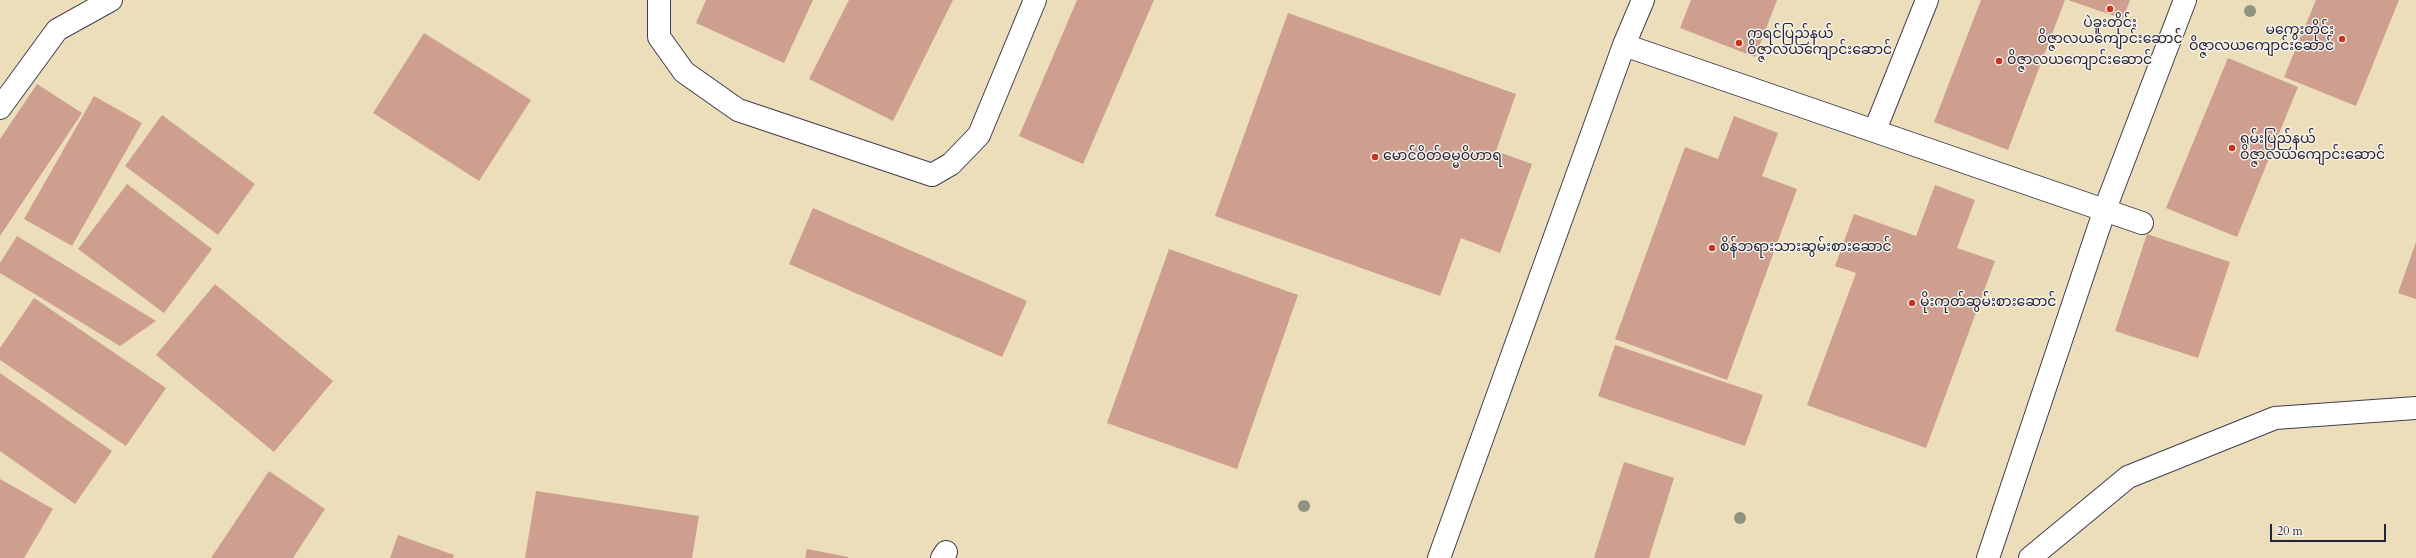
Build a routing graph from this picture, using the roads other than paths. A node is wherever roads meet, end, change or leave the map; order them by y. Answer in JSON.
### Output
{"nodes":[{"id":1,"x":110,"y":0,"type":"edge"},
{"id":2,"x":659,"y":0,"type":"edge"},
{"id":3,"x":1035,"y":0,"type":"edge"},
{"id":4,"x":1643,"y":0,"type":"edge"},
{"id":5,"x":1927,"y":0,"type":"edge"},
{"id":6,"x":2185,"y":0,"type":"edge"},
{"id":7,"x":1624,"y":45,"type":"junction"},
{"id":8,"x":0,"y":108,"type":"edge"},
{"id":9,"x":1875,"y":130,"type":"junction"},
{"id":10,"x":2105,"y":209,"type":"junction"},
{"id":11,"x":2142,"y":223,"type":"dead end"},
{"id":12,"x":2416,"y":408,"type":"edge"},
{"id":13,"x":1439,"y":558,"type":"edge"},
{"id":14,"x":1988,"y":558,"type":"edge"},
{"id":15,"x":2030,"y":558,"type":"edge"}],
"edges":[{"from":1,"to":8,"type":"street"},
{"from":2,"to":3,"type":"street"},
{"from":4,"to":7,"type":"street"},
{"from":5,"to":9,"type":"street"},
{"from":6,"to":10,"type":"street"},
{"from":7,"to":9,"type":"street"},
{"from":7,"to":13,"type":"street"},
{"from":9,"to":10,"type":"street"},
{"from":10,"to":11,"type":"street"},
{"from":10,"to":14,"type":"street"},
{"from":12,"to":15,"type":"street"}]}
